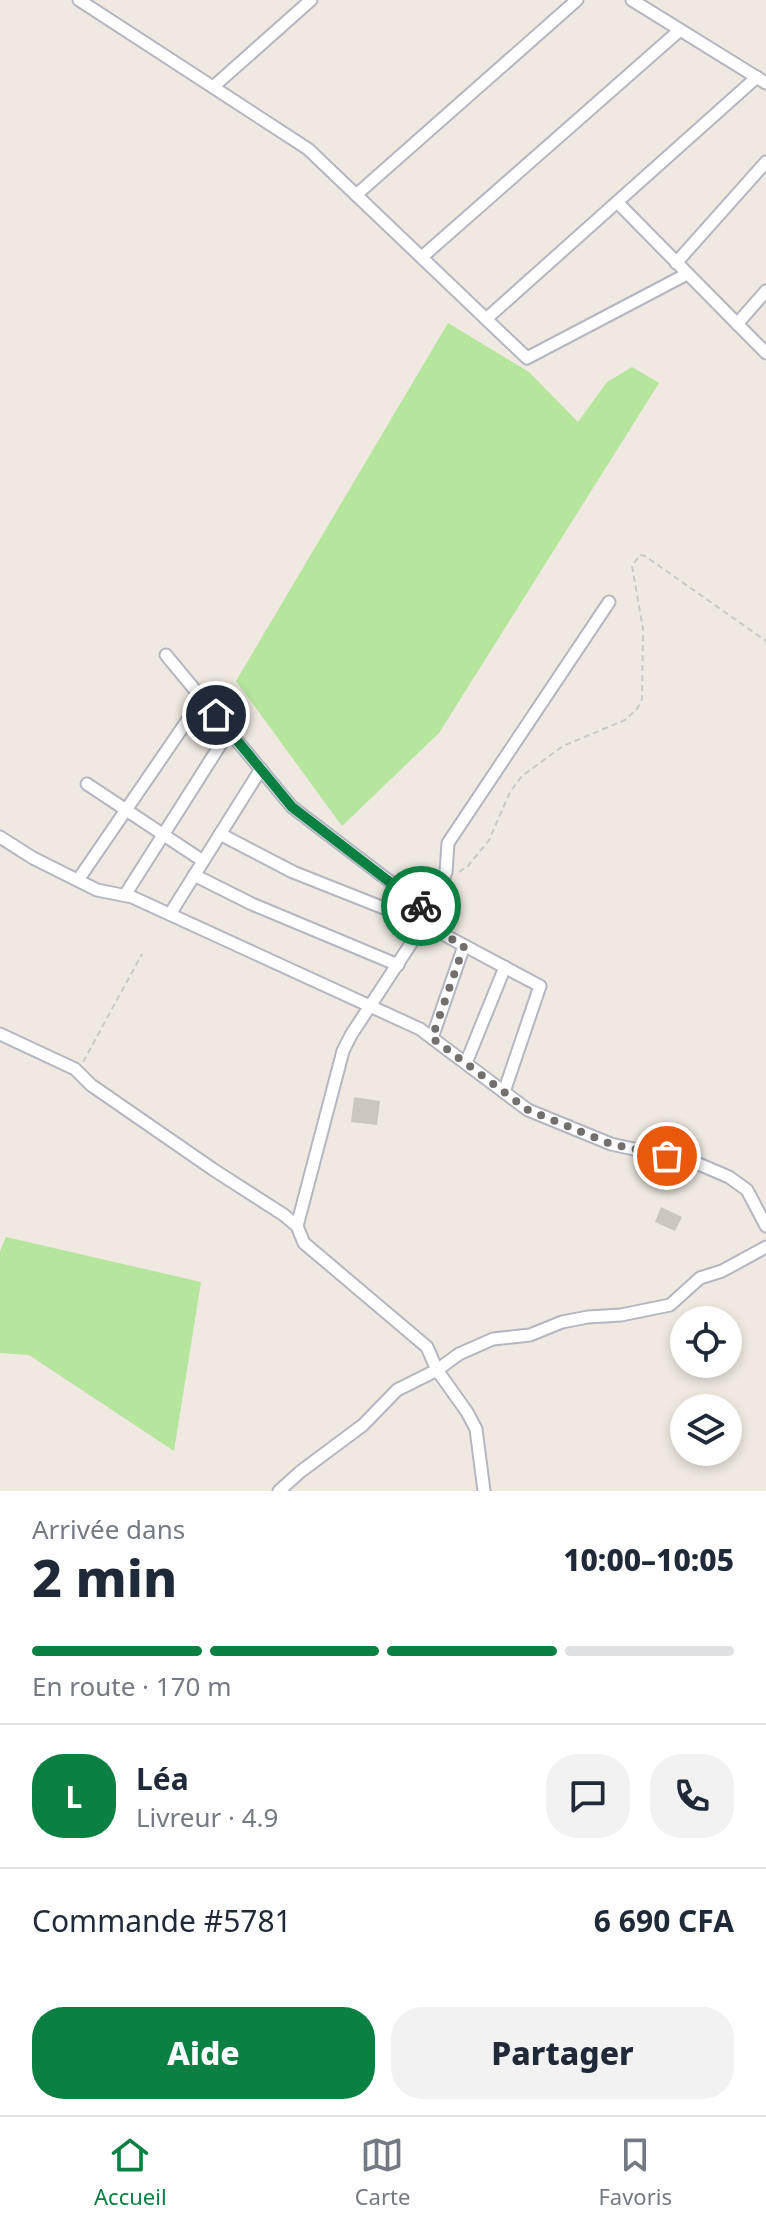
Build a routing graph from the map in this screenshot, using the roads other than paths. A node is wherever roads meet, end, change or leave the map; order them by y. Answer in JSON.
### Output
{"nodes":[{"id":1,"x":79,"y":0,"type":"edge"},
{"id":2,"x":290,"y":0,"type":"edge"},
{"id":3,"x":577,"y":0,"type":"edge"},
{"id":4,"x":632,"y":0,"type":"edge"},
{"id":5,"x":307,"y":4,"type":"edge"},
{"id":6,"x":680,"y":30,"type":"junction"},
{"id":7,"x":762,"y":80,"type":"edge"},
{"id":8,"x":213,"y":87,"type":"junction"},
{"id":9,"x":766,"y":162,"type":"edge"},
{"id":10,"x":356,"y":195,"type":"junction"},
{"id":11,"x":617,"y":202,"type":"junction"},
{"id":12,"x":422,"y":257,"type":"junction"},
{"id":13,"x":676,"y":263,"type":"junction"},
{"id":14,"x":687,"y":274,"type":"junction"},
{"id":15,"x":766,"y":291,"type":"edge"},
{"id":16,"x":486,"y":319,"type":"junction"},
{"id":17,"x":737,"y":324,"type":"junction"},
{"id":18,"x":766,"y":353,"type":"edge"},
{"id":19,"x":609,"y":602,"type":"dead end"},
{"id":20,"x":166,"y":655,"type":"dead end"},
{"id":21,"x":202,"y":699,"type":"junction"},
{"id":22,"x":229,"y":731,"type":"junction"},
{"id":23,"x":261,"y":769,"type":"junction"},
{"id":24,"x":87,"y":784,"type":"dead end"},
{"id":25,"x":126,"y":810,"type":"junction"},
{"id":26,"x":220,"y":834,"type":"junction"},
{"id":27,"x":164,"y":835,"type":"junction"},
{"id":28,"x":0,"y":837,"type":"edge"},
{"id":29,"x":203,"y":861,"type":"junction"},
{"id":30,"x":194,"y":875,"type":"junction"},
{"id":31,"x":78,"y":880,"type":"junction"},
{"id":32,"x":125,"y":895,"type":"junction"},
{"id":33,"x":170,"y":914,"type":"junction"},
{"id":34,"x":428,"y":919,"type":"junction"},
{"id":35,"x":464,"y":946,"type":"junction"},
{"id":36,"x":398,"y":965,"type":"junction"},
{"id":37,"x":505,"y":967,"type":"junction"},
{"id":38,"x":371,"y":1007,"type":"junction"},
{"id":39,"x":0,"y":1034,"type":"edge"},
{"id":40,"x":432,"y":1038,"type":"junction"},
{"id":41,"x":466,"y":1063,"type":"junction"},
{"id":42,"x":504,"y":1092,"type":"junction"},
{"id":43,"x":297,"y":1226,"type":"junction"},
{"id":44,"x":766,"y":1226,"type":"edge"},
{"id":45,"x":766,"y":1247,"type":"edge"},
{"id":46,"x":437,"y":1370,"type":"junction"},
{"id":47,"x":279,"y":1491,"type":"edge"},
{"id":48,"x":484,"y":1491,"type":"edge"}],
"edges":[{"from":1,"to":8,"type":"street"},
{"from":2,"to":5,"type":"street"},
{"from":3,"to":10,"type":"street"},
{"from":4,"to":6,"type":"street"},
{"from":5,"to":8,"type":"street"},
{"from":6,"to":7,"type":"street"},
{"from":6,"to":12,"type":"street"},
{"from":7,"to":11,"type":"street"},
{"from":8,"to":10,"type":"street"},
{"from":9,"to":13,"type":"street"},
{"from":10,"to":12,"type":"street"},
{"from":11,"to":13,"type":"street"},
{"from":11,"to":16,"type":"street"},
{"from":12,"to":16,"type":"street"},
{"from":13,"to":14,"type":"street"},
{"from":14,"to":16,"type":"street"},
{"from":14,"to":17,"type":"street"},
{"from":15,"to":17,"type":"street"},
{"from":17,"to":18,"type":"street"},
{"from":19,"to":34,"type":"street"},
{"from":20,"to":21,"type":"street"},
{"from":21,"to":22,"type":"street"},
{"from":21,"to":25,"type":"street"},
{"from":22,"to":23,"type":"street"},
{"from":22,"to":27,"type":"street"},
{"from":23,"to":26,"type":"street"},
{"from":23,"to":34,"type":"street"},
{"from":24,"to":25,"type":"street"},
{"from":25,"to":27,"type":"street"},
{"from":25,"to":31,"type":"street"},
{"from":26,"to":29,"type":"street"},
{"from":26,"to":34,"type":"street"},
{"from":27,"to":29,"type":"street"},
{"from":27,"to":32,"type":"street"},
{"from":28,"to":31,"type":"street"},
{"from":29,"to":30,"type":"street"},
{"from":30,"to":33,"type":"street"},
{"from":30,"to":36,"type":"street"},
{"from":31,"to":32,"type":"street"},
{"from":32,"to":33,"type":"street"},
{"from":33,"to":38,"type":"street"},
{"from":34,"to":35,"type":"street"},
{"from":34,"to":36,"type":"street"},
{"from":35,"to":37,"type":"street"},
{"from":35,"to":40,"type":"street"},
{"from":36,"to":38,"type":"street"},
{"from":37,"to":41,"type":"street"},
{"from":37,"to":42,"type":"street"},
{"from":38,"to":40,"type":"street"},
{"from":38,"to":43,"type":"street"},
{"from":39,"to":43,"type":"street"},
{"from":40,"to":41,"type":"street"},
{"from":41,"to":42,"type":"street"},
{"from":42,"to":44,"type":"street"},
{"from":43,"to":46,"type":"street"},
{"from":45,"to":46,"type":"street"},
{"from":46,"to":47,"type":"street"},
{"from":46,"to":48,"type":"street"}]}
